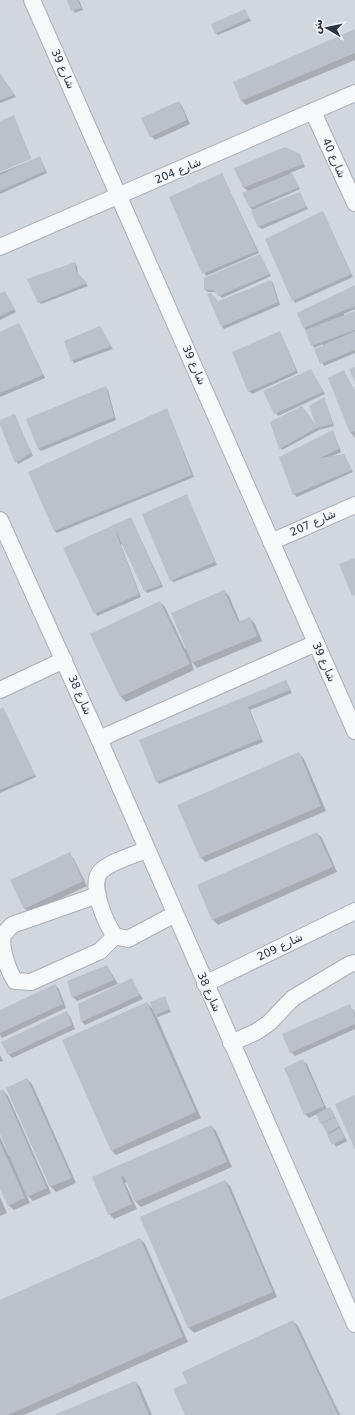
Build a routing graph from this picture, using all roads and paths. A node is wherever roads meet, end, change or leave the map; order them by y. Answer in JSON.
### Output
{"nodes":[{"id":1,"x":32,"y":0,"type":"edge"},
{"id":2,"x":355,"y":94,"type":"edge"},
{"id":3,"x":313,"y":112,"type":"junction"},
{"id":4,"x":119,"y":196,"type":"junction"},
{"id":5,"x":355,"y":204,"type":"edge"},
{"id":6,"x":0,"y":248,"type":"edge"},
{"id":7,"x":355,"y":505,"type":"edge"},
{"id":8,"x":0,"y":520,"type":"edge"},
{"id":9,"x":271,"y":542,"type":"junction"},
{"id":10,"x":316,"y":643,"type":"junction"},
{"id":11,"x":64,"y":660,"type":"junction"},
{"id":12,"x":0,"y":690,"type":"edge"},
{"id":13,"x":355,"y":731,"type":"edge"},
{"id":14,"x":99,"y":739,"type":"junction"},
{"id":15,"x":146,"y":850,"type":"junction"},
{"id":16,"x":98,"y":895,"type":"junction"},
{"id":17,"x":355,"y":911,"type":"edge"},
{"id":18,"x":175,"y":914,"type":"junction"},
{"id":19,"x":115,"y":936,"type":"junction"},
{"id":20,"x":353,"y":960,"type":"edge"},
{"id":21,"x":205,"y":984,"type":"junction"},
{"id":22,"x":231,"y":1043,"type":"junction"},
{"id":23,"x":355,"y":1324,"type":"edge"}],
"edges":[{"from":1,"to":4,"type":"street","name":"شارع 39"},
{"from":2,"to":3,"type":"street","name":"شارع 204"},
{"from":3,"to":4,"type":"street","name":"شارع 204"},
{"from":3,"to":5,"type":"street","name":"شارع 40"},
{"from":4,"to":6,"type":"street","name":"شارع 204"},
{"from":4,"to":9,"type":"street","name":"شارع 39"},
{"from":7,"to":9,"type":"street","name":"شارع 207"},
{"from":8,"to":11,"type":"street","name":"شارع 38"},
{"from":9,"to":10,"type":"street","name":"شارع 39"},
{"from":10,"to":13,"type":"street","name":"شارع 39"},
{"from":10,"to":14,"type":"street"},
{"from":11,"to":12,"type":"street"},
{"from":11,"to":14,"type":"street","name":"شارع 38"},
{"from":14,"to":15,"type":"street","name":"شارع 38"},
{"from":15,"to":16,"type":"street"},
{"from":15,"to":18,"type":"street","name":"شارع 38"},
{"from":16,"to":19,"type":"street"},
{"from":16,"to":19,"type":"street"},
{"from":17,"to":21,"type":"street","name":"شارع 209"},
{"from":18,"to":19,"type":"street"},
{"from":18,"to":21,"type":"street","name":"شارع 38"},
{"from":20,"to":22,"type":"street"},
{"from":21,"to":22,"type":"street","name":"شارع 38"},
{"from":22,"to":23,"type":"street","name":"شارع 38"}]}
